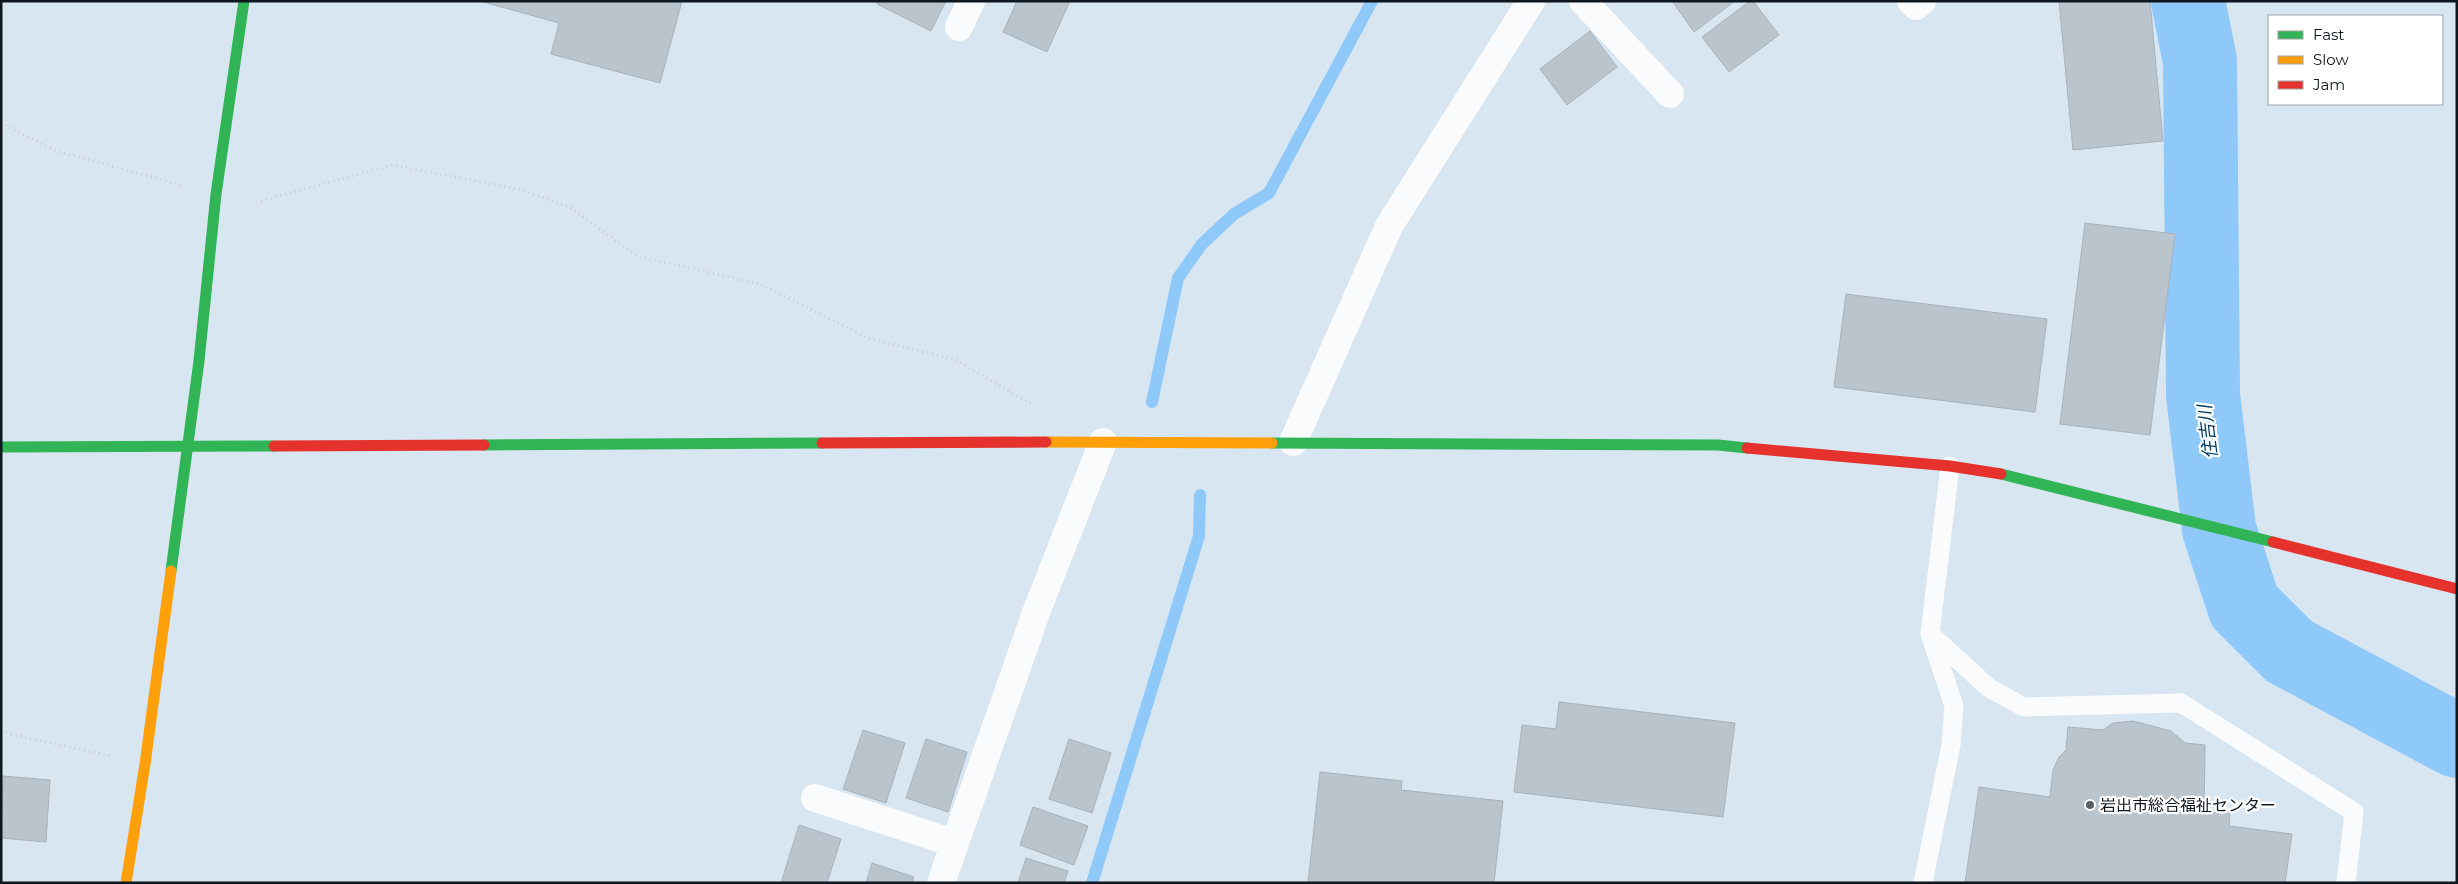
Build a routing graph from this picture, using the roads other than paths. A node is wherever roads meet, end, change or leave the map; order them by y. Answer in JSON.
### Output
{"nodes":[{"id":1,"x":244,"y":1,"type":"edge"},
{"id":2,"x":971,"y":1,"type":"edge"},
{"id":3,"x":1531,"y":1,"type":"edge"},
{"id":4,"x":1583,"y":1,"type":"edge"},
{"id":5,"x":1911,"y":1,"type":"edge"},
{"id":6,"x":1922,"y":1,"type":"edge"},
{"id":7,"x":959,"y":27,"type":"dead end"},
{"id":8,"x":1670,"y":94,"type":"dead end"},
{"id":9,"x":1102,"y":442,"type":"junction"},
{"id":10,"x":1293,"y":442,"type":"junction"},
{"id":11,"x":186,"y":446,"type":"junction"},
{"id":12,"x":1,"y":447,"type":"edge"},
{"id":13,"x":1950,"y":466,"type":"junction"},
{"id":14,"x":2457,"y":590,"type":"edge"},
{"id":15,"x":1930,"y":634,"type":"junction"},
{"id":16,"x":815,"y":798,"type":"dead end"},
{"id":17,"x":954,"y":843,"type":"junction"},
{"id":18,"x":126,"y":883,"type":"edge"},
{"id":19,"x":941,"y":883,"type":"edge"},
{"id":20,"x":1923,"y":883,"type":"edge"},
{"id":21,"x":2346,"y":883,"type":"edge"}],
"edges":[{"from":1,"to":11,"type":"street"},
{"from":2,"to":7,"type":"street"},
{"from":3,"to":10,"type":"street"},
{"from":4,"to":8,"type":"street"},
{"from":5,"to":6,"type":"street"},
{"from":9,"to":10,"type":"street"},
{"from":9,"to":11,"type":"street"},
{"from":9,"to":17,"type":"street"},
{"from":10,"to":13,"type":"street"},
{"from":11,"to":12,"type":"street"},
{"from":11,"to":18,"type":"street"},
{"from":13,"to":14,"type":"street"},
{"from":13,"to":15,"type":"lane"},
{"from":15,"to":20,"type":"lane"},
{"from":15,"to":21,"type":"lane"},
{"from":16,"to":17,"type":"street"},
{"from":17,"to":19,"type":"street"}]}
